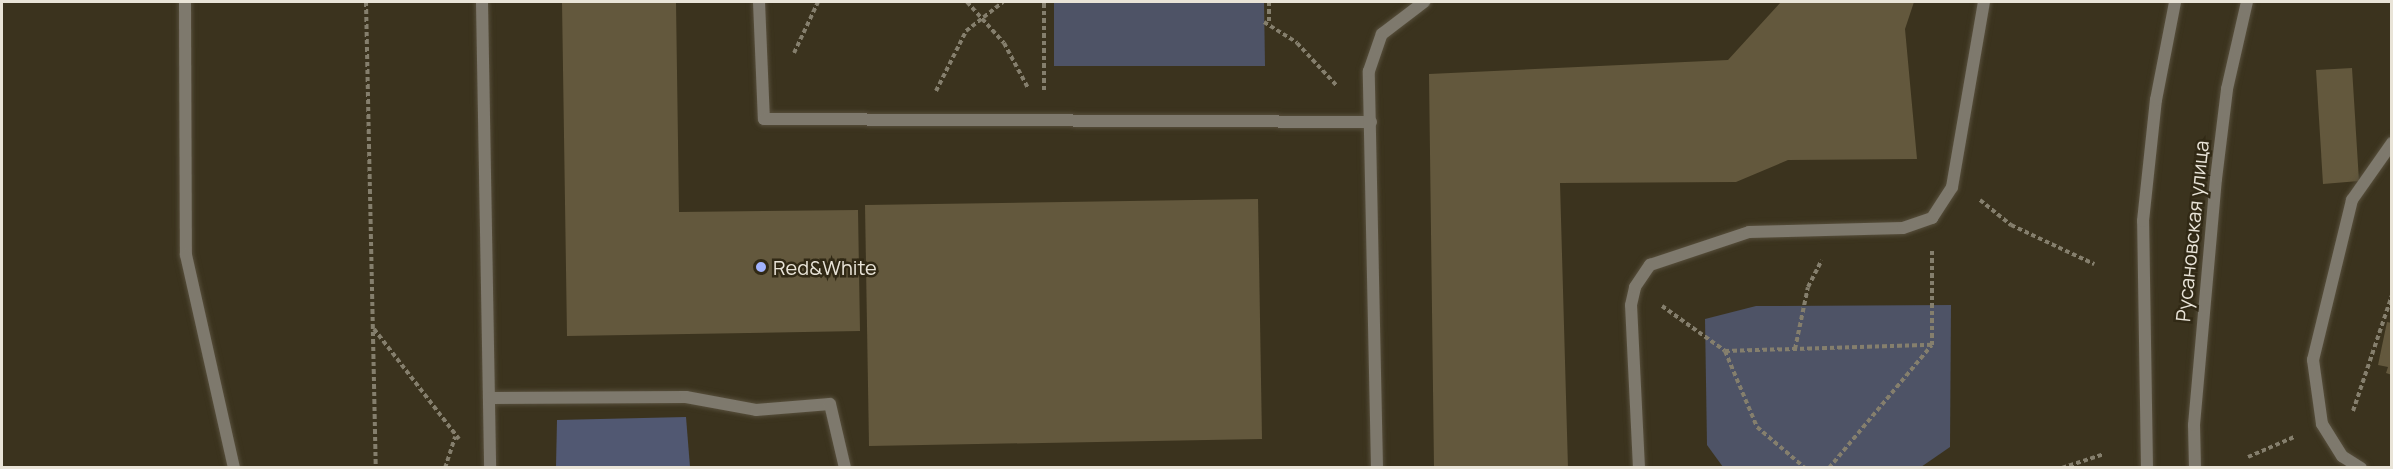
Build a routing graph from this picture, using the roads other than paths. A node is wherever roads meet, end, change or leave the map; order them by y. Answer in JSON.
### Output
{"nodes":[{"id":1,"x":185,"y":2,"type":"edge"},
{"id":2,"x":482,"y":2,"type":"edge"},
{"id":3,"x":759,"y":2,"type":"edge"},
{"id":4,"x":1424,"y":2,"type":"edge"},
{"id":5,"x":1984,"y":2,"type":"edge"},
{"id":6,"x":2175,"y":2,"type":"edge"},
{"id":7,"x":2247,"y":2,"type":"edge"},
{"id":8,"x":1371,"y":122,"type":"junction"},
{"id":9,"x":2391,"y":143,"type":"edge"},
{"id":10,"x":490,"y":398,"type":"junction"},
{"id":11,"x":490,"y":461,"type":"edge"},
{"id":12,"x":234,"y":468,"type":"edge"},
{"id":13,"x":845,"y":468,"type":"edge"},
{"id":14,"x":1377,"y":468,"type":"edge"},
{"id":15,"x":1639,"y":468,"type":"edge"},
{"id":16,"x":2147,"y":468,"type":"edge"},
{"id":17,"x":2195,"y":468,"type":"edge"},
{"id":18,"x":2361,"y":468,"type":"edge"}],
"edges":[{"from":1,"to":12,"type":"street"},
{"from":2,"to":10,"type":"street"},
{"from":3,"to":8,"type":"street"},
{"from":4,"to":8,"type":"street"},
{"from":5,"to":15,"type":"street"},
{"from":6,"to":16,"type":"street"},
{"from":7,"to":17,"type":"street","name":"Русановская улица"},
{"from":8,"to":14,"type":"street"},
{"from":9,"to":18,"type":"street"},
{"from":10,"to":11,"type":"street"},
{"from":10,"to":13,"type":"street"}]}
